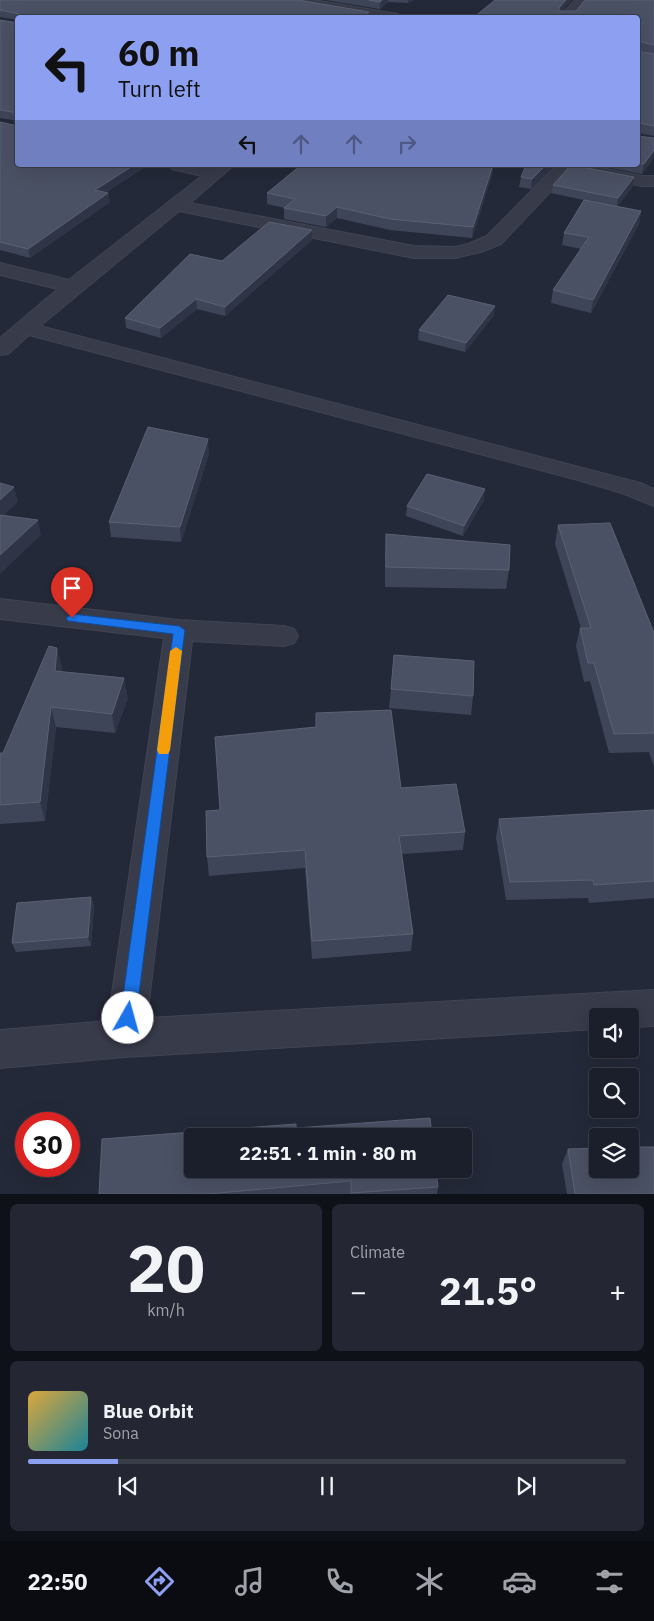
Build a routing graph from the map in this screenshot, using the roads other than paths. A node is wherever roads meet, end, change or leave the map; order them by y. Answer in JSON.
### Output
{"nodes":[{"id":1,"x":582,"y":0,"type":"edge"},
{"id":2,"x":300,"y":1,"type":"edge"},
{"id":3,"x":381,"y":15,"type":"edge"},
{"id":4,"x":568,"y":15,"type":"edge"},
{"id":5,"x":200,"y":167,"type":"edge"},
{"id":6,"x":561,"y":167,"type":"edge"},
{"id":7,"x":567,"y":167,"type":"edge"},
{"id":8,"x":221,"y":169,"type":"edge"},
{"id":9,"x":654,"y":181,"type":"edge"},
{"id":10,"x":174,"y":205,"type":"junction"},
{"id":11,"x":0,"y":269,"type":"edge"},
{"id":12,"x":73,"y":287,"type":"junction"},
{"id":13,"x":25,"y":328,"type":"junction"},
{"id":14,"x":0,"y":350,"type":"edge"},
{"id":15,"x":654,"y":498,"type":"edge"},
{"id":16,"x":0,"y":609,"type":"edge"},
{"id":17,"x":179,"y":630,"type":"junction"},
{"id":18,"x":284,"y":636,"type":"dead end"},
{"id":19,"x":654,"y":1008,"type":"edge"},
{"id":20,"x":125,"y":1038,"type":"junction"},
{"id":21,"x":0,"y":1049,"type":"edge"}],
"edges":[{"from":1,"to":4,"type":"street"},
{"from":2,"to":3,"type":"street"},
{"from":5,"to":8,"type":"street"},
{"from":6,"to":10,"type":"street"},
{"from":7,"to":9,"type":"street"},
{"from":8,"to":10,"type":"street"},
{"from":10,"to":12,"type":"street"},
{"from":11,"to":12,"type":"street"},
{"from":12,"to":13,"type":"street"},
{"from":13,"to":14,"type":"street"},
{"from":13,"to":15,"type":"street"},
{"from":16,"to":17,"type":"street"},
{"from":17,"to":18,"type":"street"},
{"from":17,"to":20,"type":"street"},
{"from":19,"to":20,"type":"street"},
{"from":20,"to":21,"type":"street"}]}
